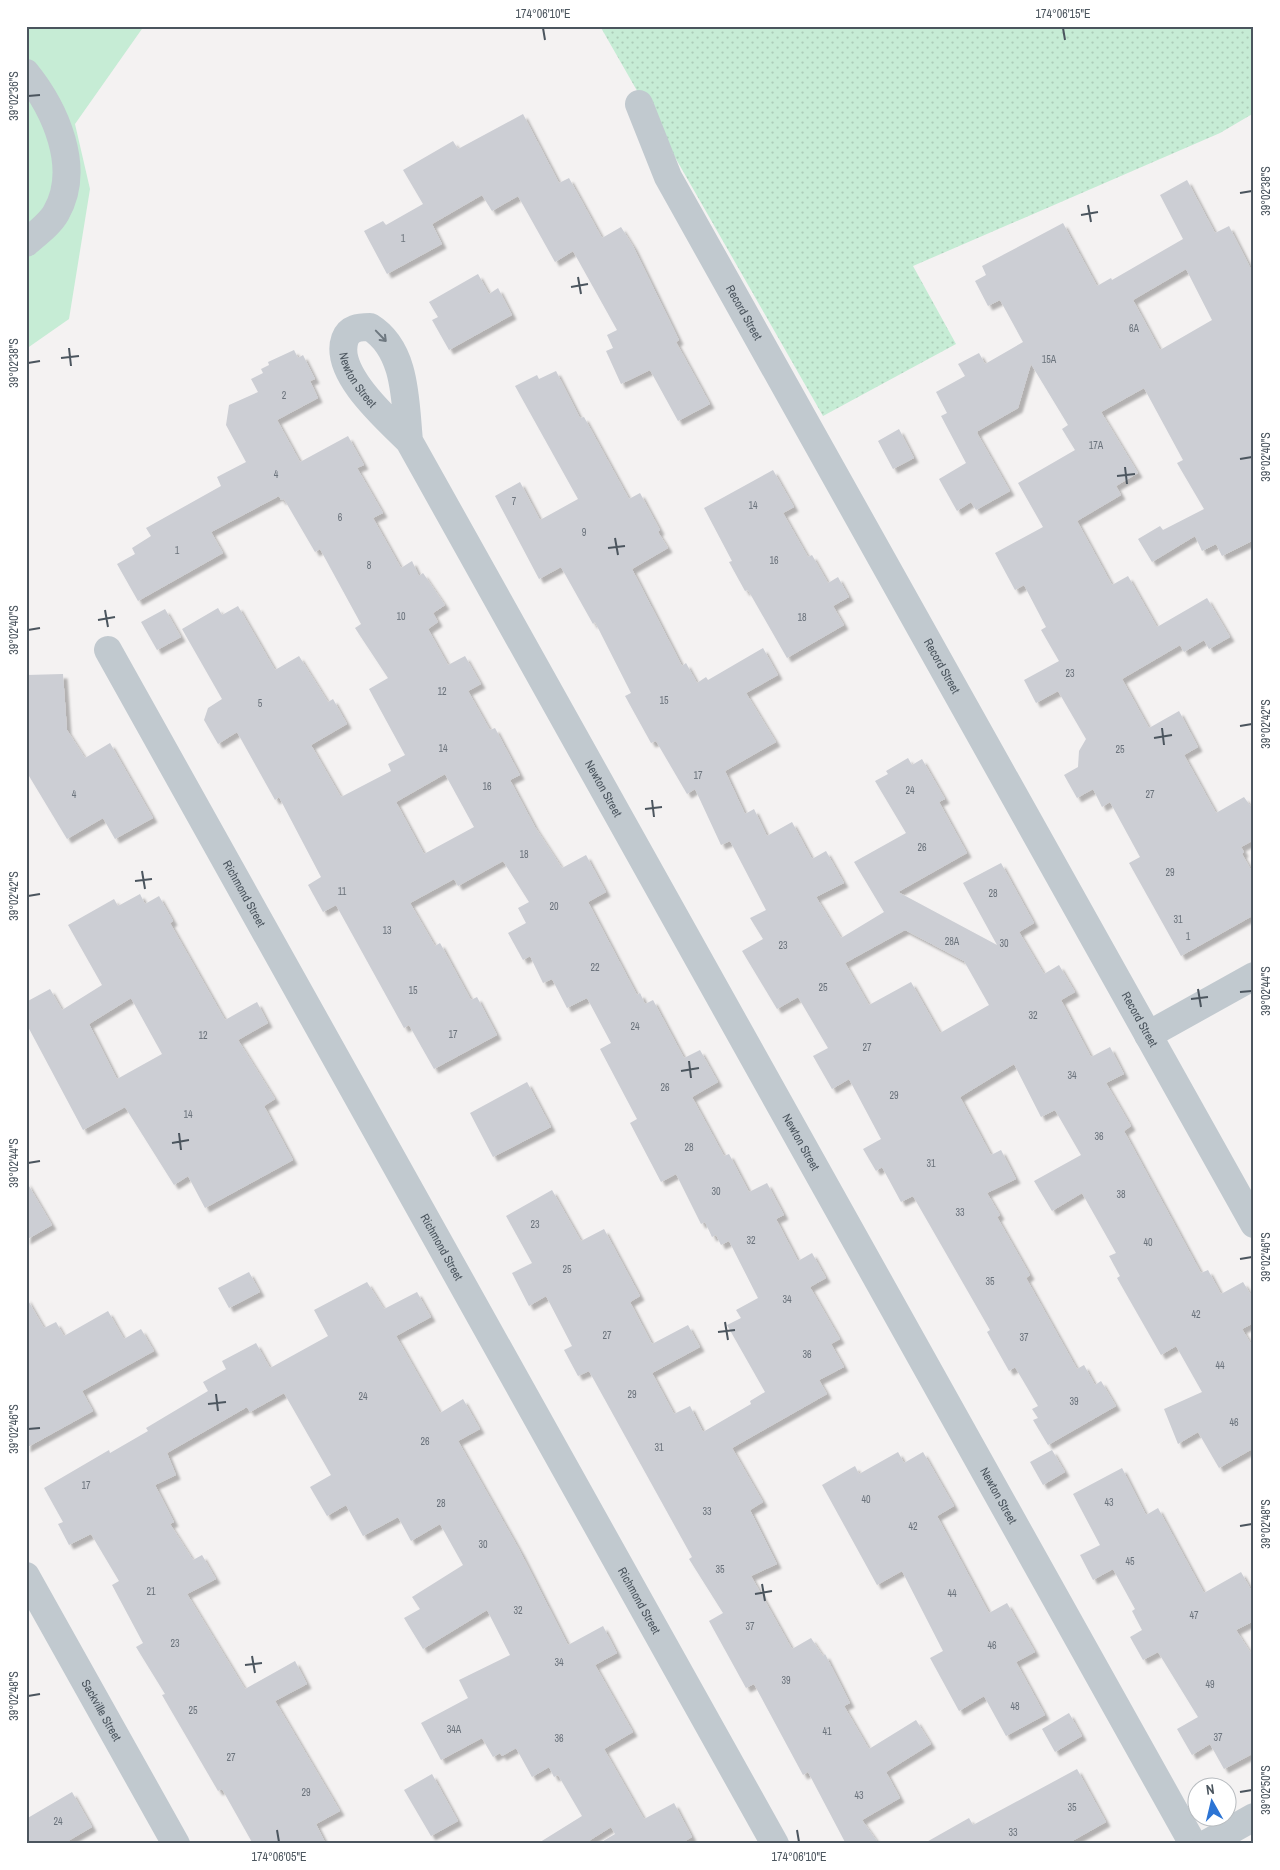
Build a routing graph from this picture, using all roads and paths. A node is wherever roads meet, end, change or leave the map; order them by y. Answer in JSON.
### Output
{"nodes":[{"id":1,"x":26,"y":73,"type":"edge"},
{"id":2,"x":638,"y":104,"type":"dead end"},
{"id":3,"x":26,"y":243,"type":"edge"},
{"id":4,"x":409,"y":441,"type":"dead end"},
{"id":5,"x":108,"y":650,"type":"dead end"},
{"id":6,"x":1254,"y":976,"type":"edge"},
{"id":7,"x":1148,"y":1035,"type":"junction"},
{"id":8,"x":1254,"y":1224,"type":"edge"},
{"id":9,"x":26,"y":1576,"type":"edge"},
{"id":10,"x":1254,"y":1817,"type":"edge"},
{"id":11,"x":176,"y":1844,"type":"edge"},
{"id":12,"x":775,"y":1844,"type":"edge"},
{"id":13,"x":1193,"y":1844,"type":"edge"},
{"id":14,"x":1206,"y":1844,"type":"edge"}],
"edges":[{"from":1,"to":3,"type":"street"},
{"from":2,"to":7,"type":"street","name":"Record Street"},
{"from":4,"to":13,"type":"street","name":"Newton Street"},
{"from":5,"to":12,"type":"street","name":"Richmond Street"},
{"from":6,"to":7,"type":"street"},
{"from":7,"to":8,"type":"street","name":"Record Street"},
{"from":9,"to":11,"type":"street","name":"Sackville Street"},
{"from":10,"to":14,"type":"street"}]}
